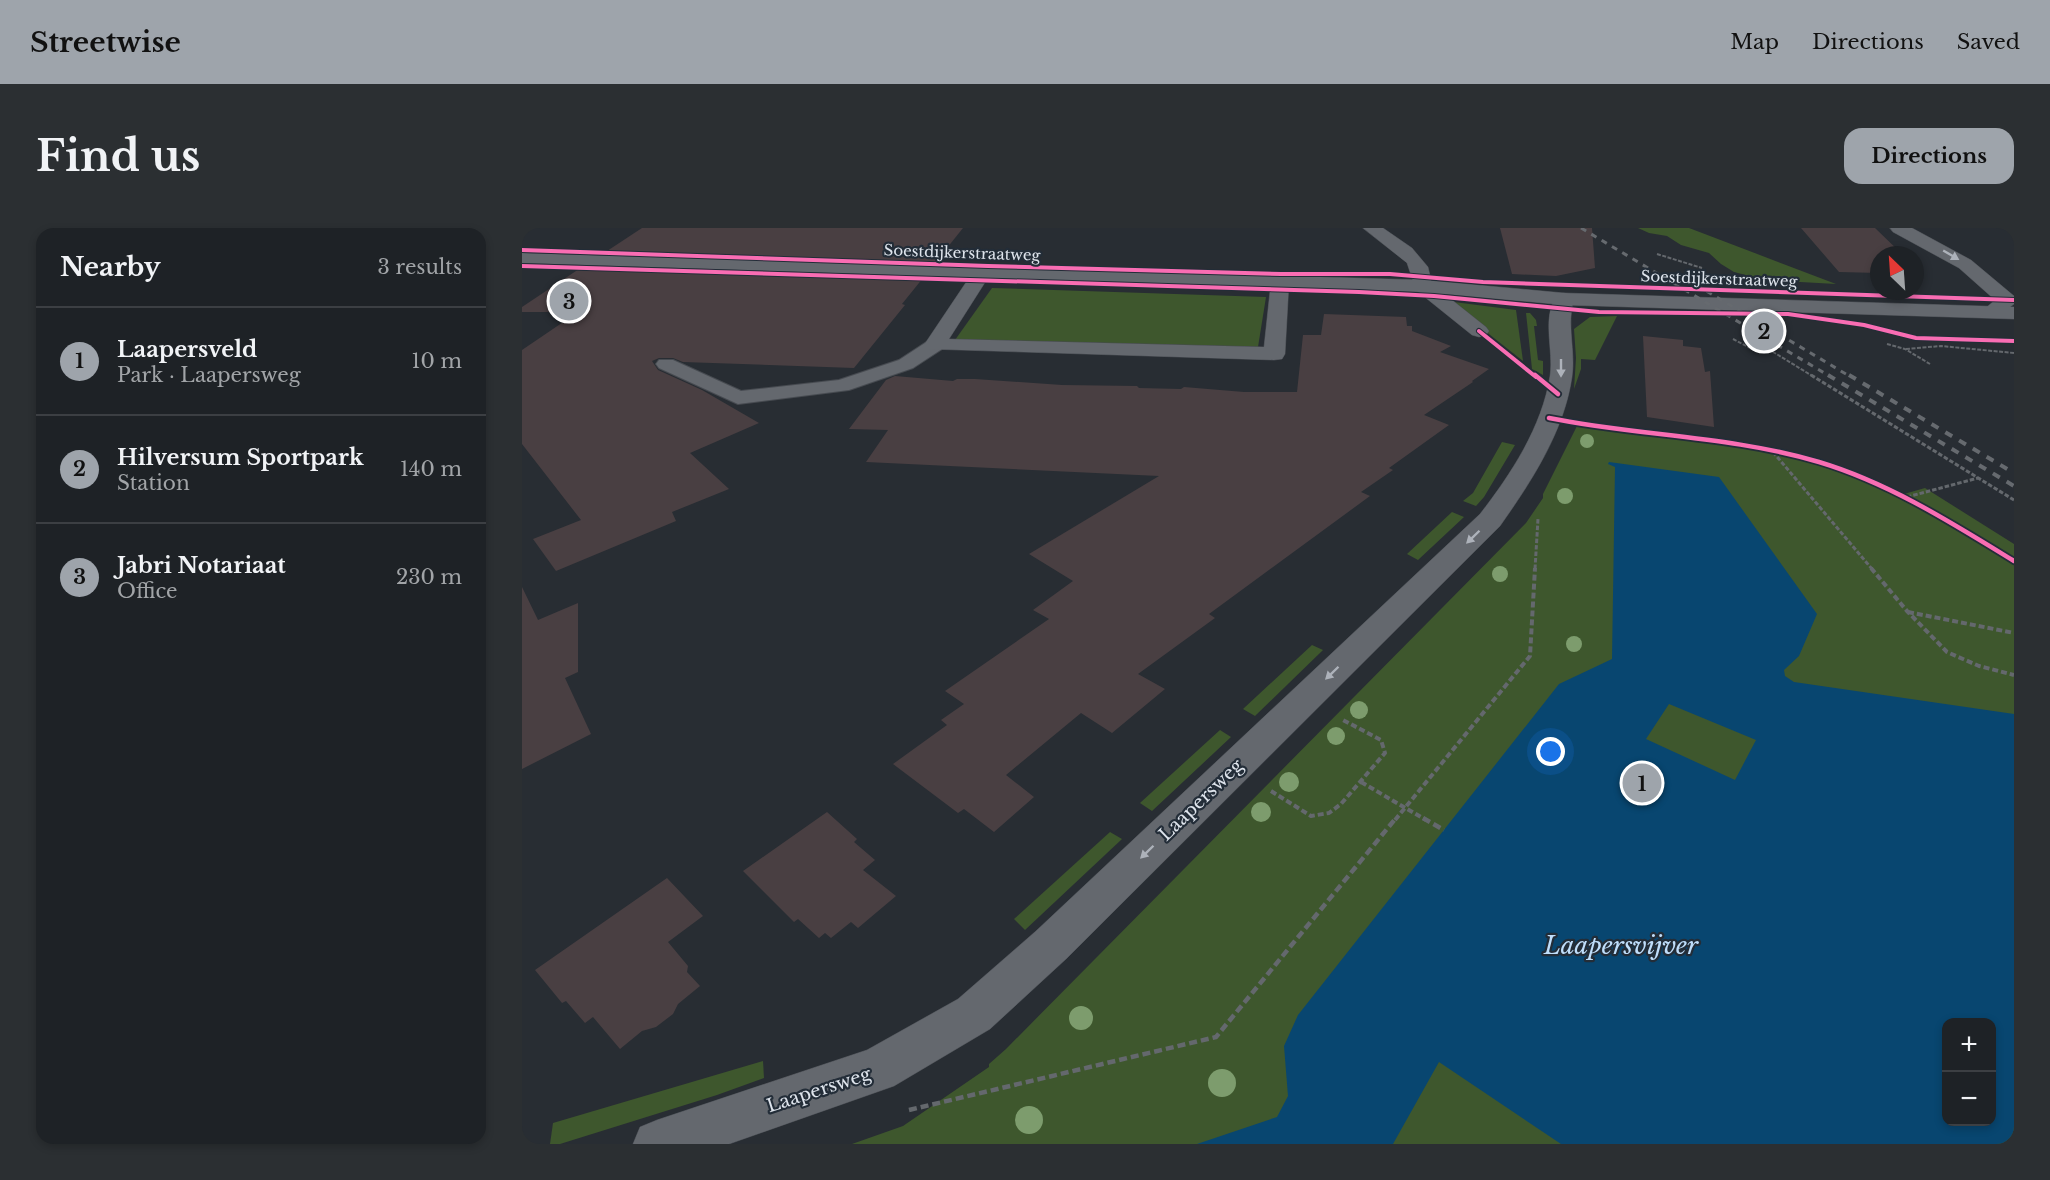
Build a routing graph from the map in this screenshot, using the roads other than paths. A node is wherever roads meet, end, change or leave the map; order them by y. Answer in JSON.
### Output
{"nodes":[{"id":1,"x":1372,"y":228,"type":"edge"},
{"id":2,"x":1899,"y":228,"type":"edge"},
{"id":3,"x":522,"y":258,"type":"edge"},
{"id":4,"x":982,"y":273,"type":"junction"},
{"id":5,"x":1280,"y":282,"type":"junction"},
{"id":6,"x":1423,"y":286,"type":"junction"},
{"id":7,"x":1564,"y":298,"type":"junction"},
{"id":8,"x":1990,"y":313,"type":"junction"},
{"id":9,"x":2014,"y":314,"type":"edge"},
{"id":10,"x":1479,"y":331,"type":"dead end"},
{"id":11,"x":935,"y":345,"type":"junction"},
{"id":12,"x":666,"y":364,"type":"dead end"},
{"id":13,"x":657,"y":1144,"type":"edge"}],
"edges":[{"from":1,"to":6,"type":"street"},
{"from":2,"to":8,"type":"street","one_way":true},
{"from":3,"to":4,"type":"street","name":"Soestdijkerstraatweg"},
{"from":4,"to":5,"type":"street","name":"Soestdijkerstraatweg"},
{"from":4,"to":11,"type":"street","name":"Soestdijkerstraatweg"},
{"from":5,"to":6,"type":"street","name":"Soestdijkerstraatweg"},
{"from":5,"to":11,"type":"street"},
{"from":6,"to":7,"type":"street","name":"Soestdijkerstraatweg"},
{"from":6,"to":10,"type":"street"},
{"from":7,"to":8,"type":"street","name":"Soestdijkerstraatweg"},
{"from":7,"to":13,"type":"street","name":"Laapersweg","one_way":true},
{"from":8,"to":9,"type":"street","name":"Soestdijkerstraatweg"},
{"from":11,"to":12,"type":"lane"}]}
